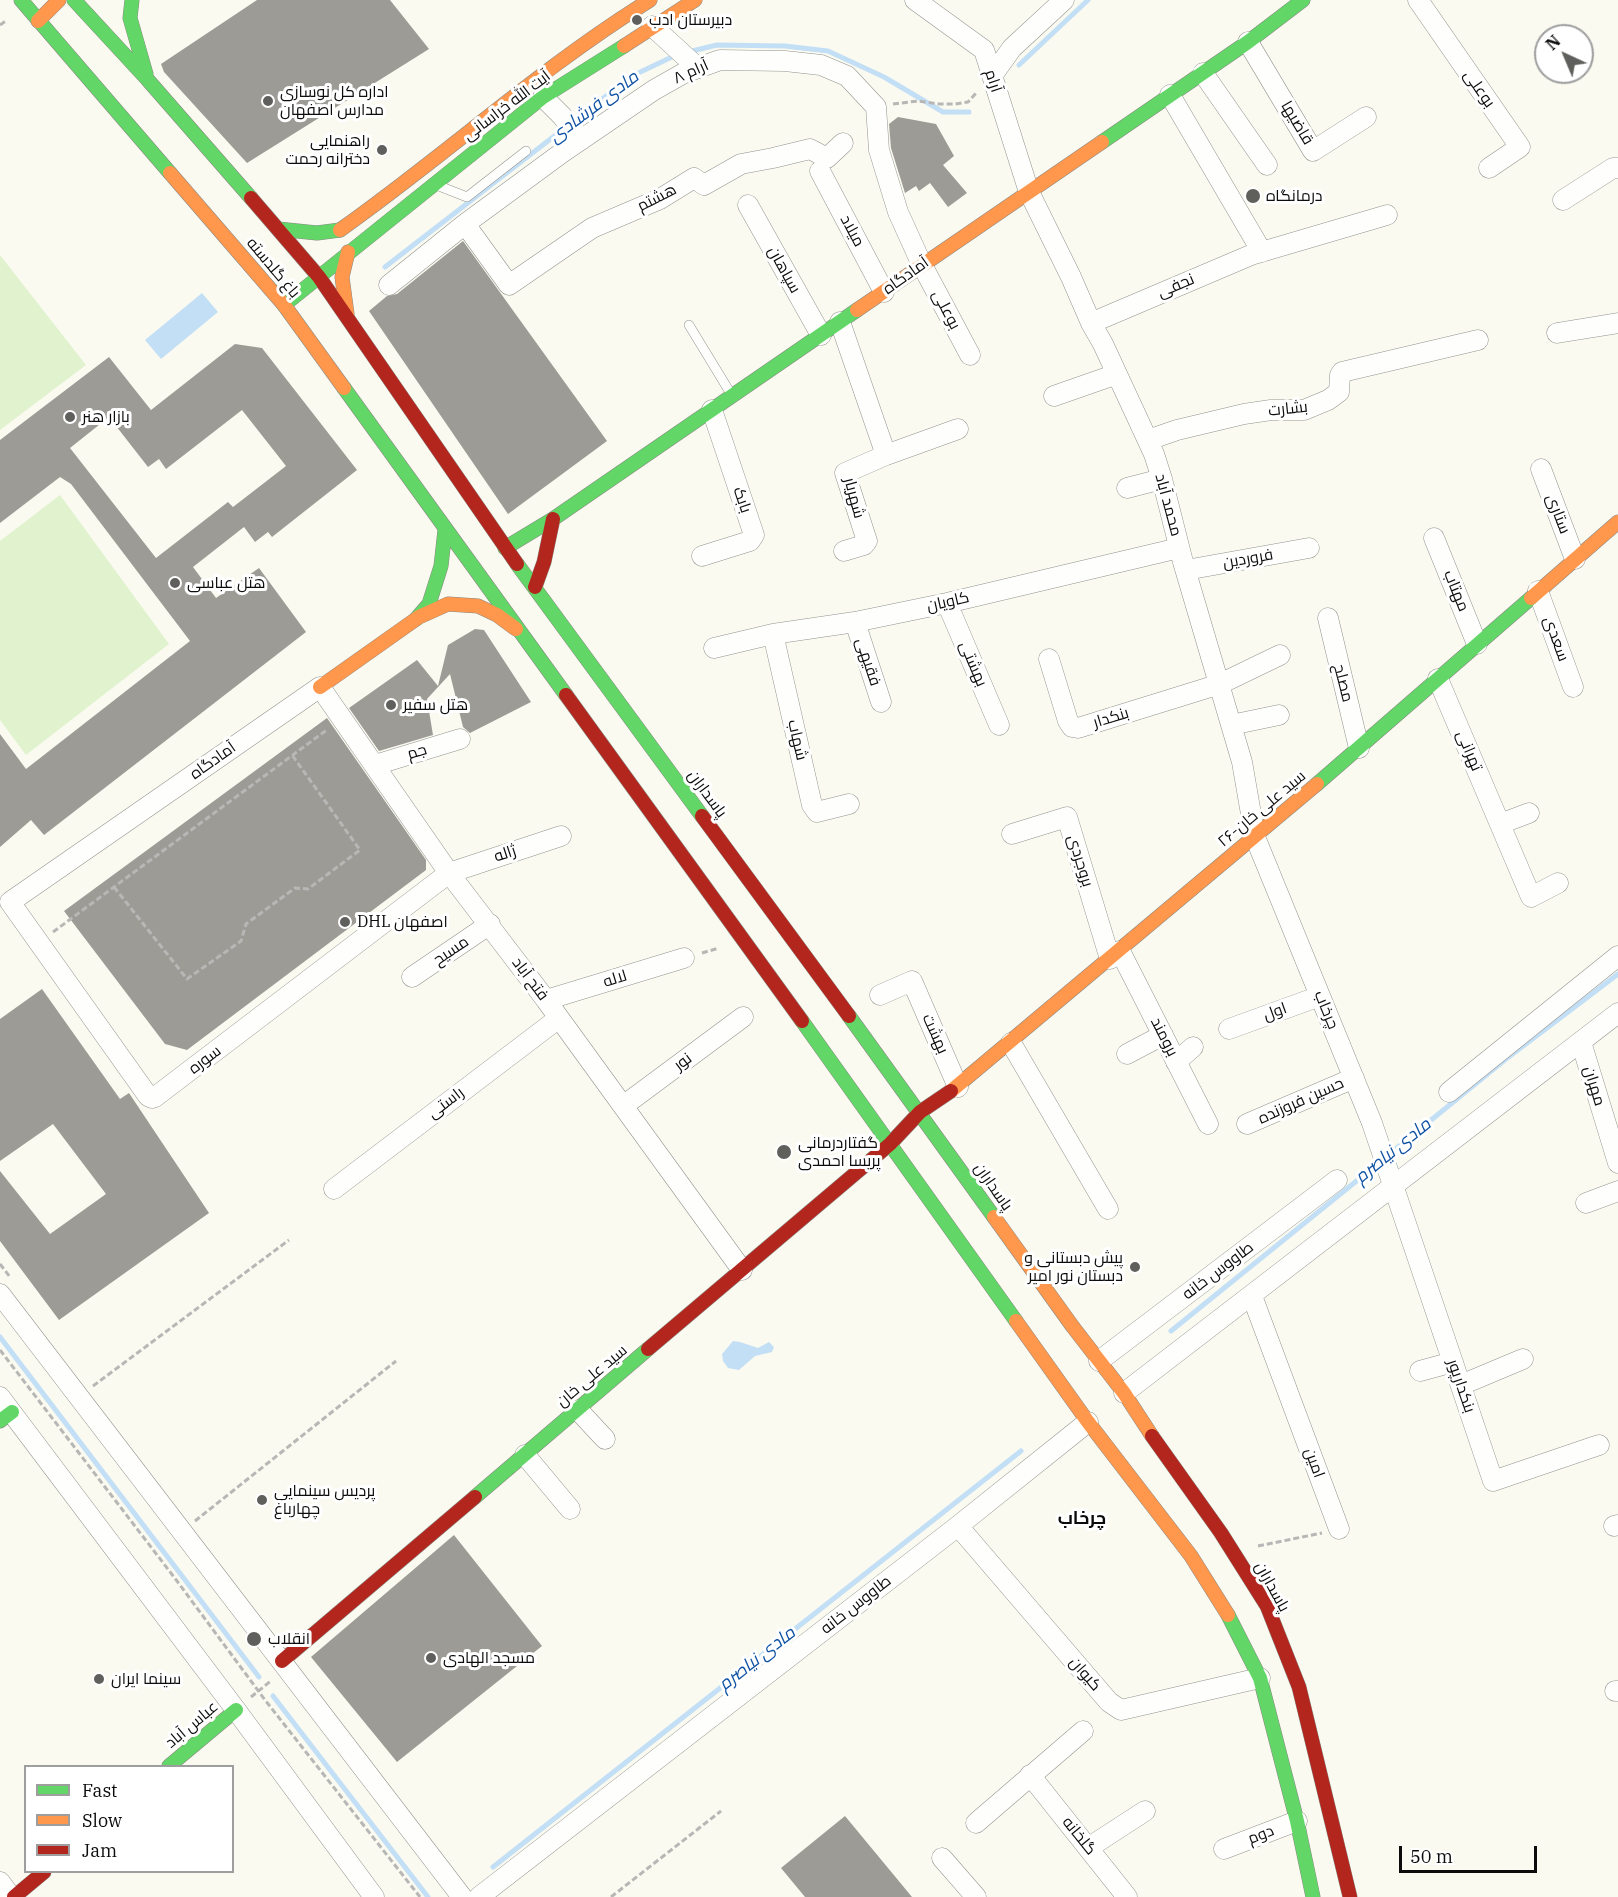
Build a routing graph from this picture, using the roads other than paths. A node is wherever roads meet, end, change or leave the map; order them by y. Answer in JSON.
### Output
{"nodes":[{"id":1,"x":21,"y":0,"type":"edge"},
{"id":2,"x":59,"y":0,"type":"edge"},
{"id":3,"x":74,"y":0,"type":"edge"},
{"id":4,"x":132,"y":0,"type":"edge"},
{"id":5,"x":650,"y":0,"type":"edge"},
{"id":6,"x":695,"y":0,"type":"edge"},
{"id":7,"x":915,"y":0,"type":"edge"},
{"id":8,"x":1064,"y":0,"type":"edge"},
{"id":9,"x":1303,"y":0,"type":"edge"},
{"id":10,"x":1418,"y":0,"type":"edge"},
{"id":11,"x":38,"y":21,"type":"junction"},
{"id":12,"x":652,"y":26,"type":"junction"},
{"id":13,"x":1248,"y":42,"type":"junction"},
{"id":14,"x":698,"y":68,"type":"junction"},
{"id":15,"x":1203,"y":73,"type":"junction"},
{"id":16,"x":992,"y":76,"type":"junction"},
{"id":17,"x":147,"y":79,"type":"junction"},
{"id":18,"x":1170,"y":95,"type":"junction"},
{"id":19,"x":543,"y":97,"type":"junction"},
{"id":20,"x":1366,"y":117,"type":"dead end"},
{"id":21,"x":580,"y":140,"type":"junction"},
{"id":22,"x":843,"y":143,"type":"dead end"},
{"id":23,"x":526,"y":151,"type":"dead end"},
{"id":24,"x":1268,"y":165,"type":"dead end"},
{"id":25,"x":1489,"y":168,"type":"dead end"},
{"id":26,"x":1618,"y":168,"type":"edge"},
{"id":27,"x":820,"y":171,"type":"dead end"},
{"id":28,"x":434,"y":184,"type":"junction"},
{"id":29,"x":1029,"y":192,"type":"junction"},
{"id":30,"x":1563,"y":200,"type":"dead end"},
{"id":31,"x":748,"y":205,"type":"dead end"},
{"id":32,"x":1387,"y":215,"type":"dead end"},
{"id":33,"x":465,"y":224,"type":"junction"},
{"id":34,"x":278,"y":229,"type":"junction"},
{"id":35,"x":348,"y":252,"type":"junction"},
{"id":36,"x":1262,"y":252,"type":"junction"},
{"id":37,"x":922,"y":265,"type":"junction"},
{"id":38,"x":319,"y":277,"type":"junction"},
{"id":39,"x":389,"y":285,"type":"dead end"},
{"id":40,"x":884,"y":292,"type":"junction"},
{"id":41,"x":284,"y":305,"type":"junction"},
{"id":42,"x":347,"y":317,"type":"junction"},
{"id":43,"x":840,"y":322,"type":"junction"},
{"id":44,"x":1090,"y":323,"type":"junction"},
{"id":45,"x":1618,"y":323,"type":"edge"},
{"id":46,"x":689,"y":325,"type":"dead end"},
{"id":47,"x":1557,"y":333,"type":"dead end"},
{"id":48,"x":821,"y":335,"type":"junction"},
{"id":49,"x":1478,"y":340,"type":"dead end"},
{"id":50,"x":970,"y":355,"type":"dead end"},
{"id":51,"x":1117,"y":374,"type":"junction"},
{"id":52,"x":732,"y":396,"type":"junction"},
{"id":53,"x":1054,"y":396,"type":"dead end"},
{"id":54,"x":712,"y":410,"type":"junction"},
{"id":55,"x":958,"y":429,"type":"dead end"},
{"id":56,"x":1148,"y":440,"type":"junction"},
{"id":57,"x":886,"y":455,"type":"junction"},
{"id":58,"x":1541,"y":469,"type":"dead end"},
{"id":59,"x":1162,"y":478,"type":"junction"},
{"id":60,"x":1127,"y":488,"type":"dead end"},
{"id":61,"x":553,"y":519,"type":"junction"},
{"id":62,"x":1618,"y":522,"type":"edge"},
{"id":63,"x":445,"y":530,"type":"junction"},
{"id":64,"x":1434,"y":538,"type":"dead end"},
{"id":65,"x":1179,"y":548,"type":"junction"},
{"id":66,"x":1310,"y":548,"type":"dead end"},
{"id":67,"x":844,"y":551,"type":"dead end"},
{"id":68,"x":498,"y":555,"type":"junction"},
{"id":69,"x":702,"y":556,"type":"dead end"},
{"id":70,"x":1575,"y":559,"type":"junction"},
{"id":71,"x":1186,"y":570,"type":"junction"},
{"id":72,"x":477,"y":575,"type":"junction"},
{"id":73,"x":535,"y":587,"type":"junction"},
{"id":74,"x":1538,"y":591,"type":"junction"},
{"id":75,"x":546,"y":603,"type":"junction"},
{"id":76,"x":946,"y":603,"type":"junction"},
{"id":77,"x":1328,"y":618,"type":"dead end"},
{"id":78,"x":415,"y":620,"type":"junction"},
{"id":79,"x":855,"y":622,"type":"junction"},
{"id":80,"x":519,"y":632,"type":"junction"},
{"id":81,"x":773,"y":634,"type":"junction"},
{"id":82,"x":1477,"y":644,"type":"junction"},
{"id":83,"x":714,"y":648,"type":"dead end"},
{"id":84,"x":1280,"y":656,"type":"dead end"},
{"id":85,"x":1049,"y":659,"type":"dead end"},
{"id":86,"x":1438,"y":679,"type":"junction"},
{"id":87,"x":1220,"y":684,"type":"junction"},
{"id":88,"x":320,"y":687,"type":"junction"},
{"id":89,"x":1574,"y":687,"type":"dead end"},
{"id":90,"x":881,"y":702,"type":"dead end"},
{"id":91,"x":1279,"y":715,"type":"dead end"},
{"id":92,"x":999,"y":725,"type":"dead end"},
{"id":93,"x":1231,"y":725,"type":"junction"},
{"id":94,"x":460,"y":740,"type":"dead end"},
{"id":95,"x":1359,"y":748,"type":"junction"},
{"id":96,"x":375,"y":765,"type":"junction"},
{"id":97,"x":849,"y":804,"type":"dead end"},
{"id":98,"x":1529,"y":813,"type":"dead end"},
{"id":99,"x":1500,"y":824,"type":"junction"},
{"id":100,"x":1012,"y":834,"type":"dead end"},
{"id":101,"x":561,"y":836,"type":"dead end"},
{"id":102,"x":1255,"y":837,"type":"junction"},
{"id":103,"x":449,"y":873,"type":"junction"},
{"id":104,"x":1558,"y":883,"type":"dead end"},
{"id":105,"x":10,"y":902,"type":"joint"},
{"id":106,"x":490,"y":924,"type":"junction"},
{"id":107,"x":1115,"y":955,"type":"junction"},
{"id":108,"x":1618,"y":956,"type":"edge"},
{"id":109,"x":684,"y":958,"type":"road end"},
{"id":110,"x":412,"y":977,"type":"dead end"},
{"id":111,"x":880,"y":995,"type":"dead end"},
{"id":112,"x":1320,"y":996,"type":"junction"},
{"id":113,"x":546,"y":1000,"type":"junction"},
{"id":114,"x":1618,"y":1013,"type":"edge"},
{"id":115,"x":742,"y":1017,"type":"dead end"},
{"id":116,"x":559,"y":1018,"type":"junction"},
{"id":117,"x":1229,"y":1029,"type":"dead end"},
{"id":118,"x":1163,"y":1035,"type":"junction"},
{"id":119,"x":1581,"y":1042,"type":"junction"},
{"id":120,"x":1011,"y":1043,"type":"junction"},
{"id":121,"x":1193,"y":1047,"type":"dead end"},
{"id":122,"x":1127,"y":1054,"type":"dead end"},
{"id":123,"x":1176,"y":1062,"type":"junction"},
{"id":124,"x":886,"y":1067,"type":"junction"},
{"id":125,"x":1354,"y":1078,"type":"junction"},
{"id":126,"x":958,"y":1087,"type":"junction"},
{"id":127,"x":1449,"y":1092,"type":"dead end"},
{"id":128,"x":858,"y":1099,"type":"junction"},
{"id":129,"x":623,"y":1106,"type":"junction"},
{"id":130,"x":920,"y":1112,"type":"junction"},
{"id":131,"x":1208,"y":1124,"type":"dead end"},
{"id":132,"x":1247,"y":1124,"type":"dead end"},
{"id":133,"x":890,"y":1144,"type":"junction"},
{"id":134,"x":1618,"y":1163,"type":"edge"},
{"id":135,"x":1336,"y":1180,"type":"dead end"},
{"id":136,"x":1394,"y":1184,"type":"junction"},
{"id":137,"x":334,"y":1190,"type":"dead end"},
{"id":138,"x":1618,"y":1191,"type":"edge"},
{"id":139,"x":1586,"y":1203,"type":"dead end"},
{"id":140,"x":1108,"y":1209,"type":"dead end"},
{"id":141,"x":742,"y":1270,"type":"junction"},
{"id":142,"x":0,"y":1294,"type":"edge"},
{"id":143,"x":1252,"y":1296,"type":"junction"},
{"id":144,"x":1523,"y":1359,"type":"dead end"},
{"id":145,"x":1099,"y":1361,"type":"junction"},
{"id":146,"x":1452,"y":1362,"type":"junction"},
{"id":147,"x":1420,"y":1371,"type":"dead end"},
{"id":148,"x":1461,"y":1385,"type":"junction"},
{"id":149,"x":1124,"y":1393,"type":"junction"},
{"id":150,"x":4,"y":1410,"type":"edge"},
{"id":151,"x":578,"y":1410,"type":"junction"},
{"id":152,"x":1088,"y":1422,"type":"junction"},
{"id":153,"x":605,"y":1439,"type":"dead end"},
{"id":154,"x":1599,"y":1445,"type":"dead end"},
{"id":155,"x":525,"y":1455,"type":"junction"},
{"id":156,"x":570,"y":1509,"type":"dead end"},
{"id":157,"x":958,"y":1526,"type":"junction"},
{"id":158,"x":1338,"y":1529,"type":"road end"},
{"id":159,"x":284,"y":1665,"type":"junction"},
{"id":160,"x":1260,"y":1678,"type":"junction"},
{"id":161,"x":236,"y":1710,"type":"junction"},
{"id":162,"x":1083,"y":1731,"type":"dead end"},
{"id":163,"x":171,"y":1765,"type":"edge"},
{"id":164,"x":1030,"y":1775,"type":"junction"},
{"id":165,"x":1145,"y":1811,"type":"dead end"},
{"id":166,"x":1297,"y":1821,"type":"junction"},
{"id":167,"x":976,"y":1823,"type":"dead end"},
{"id":168,"x":1088,"y":1848,"type":"junction"},
{"id":169,"x":1224,"y":1849,"type":"dead end"},
{"id":170,"x":942,"y":1858,"type":"dead end"},
{"id":171,"x":43,"y":1873,"type":"edge"},
{"id":172,"x":0,"y":1882,"type":"edge"},
{"id":173,"x":13,"y":1897,"type":"edge"},
{"id":174,"x":374,"y":1897,"type":"edge"},
{"id":175,"x":462,"y":1897,"type":"edge"},
{"id":176,"x":479,"y":1897,"type":"edge"},
{"id":177,"x":976,"y":1897,"type":"edge"},
{"id":178,"x":1127,"y":1897,"type":"edge"},
{"id":179,"x":1313,"y":1897,"type":"edge"},
{"id":180,"x":1350,"y":1897,"type":"edge"}],
"edges":[{"from":1,"to":11,"type":"main road","name":"باغ گلدسته"},
{"from":2,"to":11,"type":"main road"},
{"from":3,"to":17,"type":"main road","name":"باغ گلدسته"},
{"from":4,"to":17,"type":"main road"},
{"from":5,"to":34,"type":"main road","name":"آیت الله خراسانی"},
{"from":6,"to":12,"type":"main road","name":"آیت الله خراسانی"},
{"from":7,"to":16,"type":"street","name":"آرام"},
{"from":8,"to":16,"type":"street"},
{"from":9,"to":13,"type":"main road","name":"آمادگاه"},
{"from":10,"to":25,"type":"street","name":"بوعلی"},
{"from":11,"to":41,"type":"main road","name":"باغ گلدسته"},
{"from":12,"to":14,"type":"street"},
{"from":12,"to":19,"type":"main road","name":"آیت الله خراسانی"},
{"from":13,"to":15,"type":"main road","name":"آمادگاه"},
{"from":13,"to":20,"type":"street","name":"قاضیها"},
{"from":14,"to":21,"type":"street","name":"۸ آرام"},
{"from":14,"to":37,"type":"street","name":"۸ آرام"},
{"from":15,"to":18,"type":"main road","name":"آمادگاه"},
{"from":15,"to":24,"type":"street"},
{"from":16,"to":29,"type":"street","name":"آرام"},
{"from":17,"to":34,"type":"main road","name":"باغ گلدسته"},
{"from":18,"to":29,"type":"main road","name":"آمادگاه"},
{"from":18,"to":36,"type":"street"},
{"from":19,"to":21,"type":"street"},
{"from":19,"to":28,"type":"main road","name":"آیت الله خراسانی"},
{"from":21,"to":33,"type":"street","name":"۸ آرام"},
{"from":22,"to":33,"type":"street","name":"هشتم"},
{"from":23,"to":28,"type":"lane"},
{"from":26,"to":30,"type":"street"},
{"from":27,"to":40,"type":"street","name":"میلاد"},
{"from":28,"to":35,"type":"main road","name":"آیت الله خراسانی"},
{"from":29,"to":37,"type":"main road","name":"آمادگاه"},
{"from":29,"to":44,"type":"street","name":"محمد آباد"},
{"from":31,"to":48,"type":"street","name":"سپاهان"},
{"from":32,"to":36,"type":"street","name":"نجفی"},
{"from":33,"to":39,"type":"street","name":"۸ آرام"},
{"from":34,"to":38,"type":"main road","name":"باغ گلدسته"},
{"from":35,"to":38,"type":"main road","name":"آیت الله خراسانی"},
{"from":35,"to":42,"type":"main road"},
{"from":36,"to":44,"type":"street","name":"نجفی"},
{"from":37,"to":40,"type":"main road","name":"آمادگاه"},
{"from":37,"to":50,"type":"street","name":"بوعلی"},
{"from":38,"to":41,"type":"main road","name":"آیت الله خراسانی"},
{"from":38,"to":42,"type":"main road","name":"باغ گلدسته"},
{"from":40,"to":43,"type":"main road","name":"آمادگاه"},
{"from":41,"to":63,"type":"main road","name":"باغ گلدسته"},
{"from":42,"to":68,"type":"main road","name":"باغ گلدسته"},
{"from":43,"to":48,"type":"main road","name":"آمادگاه"},
{"from":43,"to":57,"type":"street"},
{"from":44,"to":51,"type":"street","name":"محمد آباد"},
{"from":45,"to":47,"type":"street"},
{"from":46,"to":52,"type":"lane"},
{"from":48,"to":52,"type":"main road","name":"آمادگاه"},
{"from":49,"to":56,"type":"street","name":"بشارت"},
{"from":51,"to":53,"type":"street"},
{"from":51,"to":56,"type":"street","name":"محمد آباد"},
{"from":52,"to":54,"type":"main road","name":"آمادگاه"},
{"from":54,"to":61,"type":"main road","name":"آمادگاه"},
{"from":54,"to":69,"type":"street","name":"بابک"},
{"from":55,"to":57,"type":"street","name":"شهریار"},
{"from":56,"to":59,"type":"street","name":"محمد آباد"},
{"from":57,"to":67,"type":"street","name":"شهریار"},
{"from":58,"to":70,"type":"street","name":"ستاری"},
{"from":59,"to":60,"type":"street"},
{"from":59,"to":65,"type":"street","name":"محمد آباد"},
{"from":61,"to":68,"type":"main road","name":"آمادگاه"},
{"from":61,"to":73,"type":"main road"},
{"from":62,"to":70,"type":"main road","name":"۲۶-سید علی خان"},
{"from":63,"to":72,"type":"main road","name":"باغ گلدسته"},
{"from":63,"to":78,"type":"main road","name":"آمادگاه"},
{"from":64,"to":82,"type":"street","name":"مهتاب"},
{"from":65,"to":71,"type":"street","name":"محمد آباد"},
{"from":65,"to":76,"type":"street","name":"کاویان"},
{"from":66,"to":71,"type":"street","name":"فروردین"},
{"from":68,"to":72,"type":"main road","name":"آمادگاه"},
{"from":68,"to":73,"type":"main road","name":"پاسداران"},
{"from":70,"to":74,"type":"main road","name":"۲۶-سید علی خان"},
{"from":71,"to":87,"type":"street","name":"محمد آباد"},
{"from":72,"to":80,"type":"main road"},
{"from":73,"to":75,"type":"main road","name":"پاسداران"},
{"from":74,"to":82,"type":"main road","name":"۲۶-سید علی خان"},
{"from":74,"to":89,"type":"street","name":"سعدی"},
{"from":75,"to":80,"type":"main road"},
{"from":75,"to":124,"type":"main road","name":"پاسداران"},
{"from":76,"to":79,"type":"street","name":"کاویان"},
{"from":76,"to":92,"type":"street","name":"بهشتی"},
{"from":77,"to":95,"type":"street","name":"مصلح"},
{"from":78,"to":80,"type":"main road","name":"آمادگاه"},
{"from":78,"to":88,"type":"main road","name":"آمادگاه"},
{"from":79,"to":81,"type":"street","name":"کاویان"},
{"from":79,"to":90,"type":"street","name":"فقیهی"},
{"from":80,"to":128,"type":"main road"},
{"from":81,"to":83,"type":"street","name":"کاویان"},
{"from":81,"to":97,"type":"street","name":"شهاب"},
{"from":82,"to":86,"type":"main road","name":"۲۶-سید علی خان"},
{"from":84,"to":87,"type":"street"},
{"from":85,"to":87,"type":"street","name":"بنکدار"},
{"from":86,"to":95,"type":"main road","name":"۲۶-سید علی خان"},
{"from":86,"to":99,"type":"street","name":"تهرانی"},
{"from":87,"to":93,"type":"street","name":"محمد آباد"},
{"from":88,"to":96,"type":"street","name":"فتح آباد"},
{"from":88,"to":105,"type":"street","name":"آمادگاه"},
{"from":91,"to":93,"type":"street"},
{"from":93,"to":102,"type":"street","name":"محمد آباد"},
{"from":94,"to":96,"type":"street","name":"جم"},
{"from":95,"to":102,"type":"main road","name":"۲۶-سید علی خان"},
{"from":96,"to":103,"type":"street","name":"فتح آباد"},
{"from":98,"to":99,"type":"street"},
{"from":99,"to":104,"type":"street","name":"تهرانی"},
{"from":100,"to":107,"type":"street","name":"بروجردی"},
{"from":101,"to":103,"type":"street","name":"ژاله"},
{"from":102,"to":107,"type":"main road","name":"۲۶-سید علی خان"},
{"from":102,"to":112,"type":"street","name":"چرخاب"},
{"from":103,"to":105,"type":"street","name":"سوره"},
{"from":103,"to":106,"type":"street","name":"فتح آباد"},
{"from":106,"to":110,"type":"street","name":"مسیح"},
{"from":106,"to":113,"type":"street","name":"فتح آباد"},
{"from":107,"to":118,"type":"street","name":"برومند"},
{"from":107,"to":120,"type":"main road","name":"۲۶-سید علی خان"},
{"from":108,"to":127,"type":"street"},
{"from":109,"to":113,"type":"street","name":"لاله"},
{"from":111,"to":126,"type":"street","name":"بهشت"},
{"from":112,"to":117,"type":"street","name":"اول"},
{"from":112,"to":125,"type":"street","name":"چرخاب"},
{"from":113,"to":116,"type":"street","name":"فتح آباد"},
{"from":114,"to":119,"type":"street"},
{"from":115,"to":129,"type":"street","name":"نور"},
{"from":116,"to":129,"type":"street","name":"فتح آباد"},
{"from":116,"to":137,"type":"street","name":"راستی"},
{"from":118,"to":122,"type":"street"},
{"from":118,"to":123,"type":"street","name":"برومند"},
{"from":119,"to":134,"type":"street","name":"مهران"},
{"from":119,"to":136,"type":"street"},
{"from":120,"to":126,"type":"main road","name":"۲۶-سید علی خان"},
{"from":120,"to":140,"type":"street"},
{"from":121,"to":123,"type":"street"},
{"from":123,"to":131,"type":"street","name":"برومند"},
{"from":124,"to":128,"type":"main road"},
{"from":124,"to":130,"type":"main road","name":"پاسداران"},
{"from":125,"to":132,"type":"street","name":"حسین فروزنده"},
{"from":125,"to":136,"type":"street","name":"چرخاب"},
{"from":126,"to":130,"type":"main road","name":"۲۶-سید علی خان"},
{"from":128,"to":133,"type":"main road"},
{"from":129,"to":141,"type":"street","name":"فتح آباد"},
{"from":130,"to":133,"type":"main road","name":"سید علی خان"},
{"from":130,"to":145,"type":"main road","name":"پاسداران"},
{"from":133,"to":141,"type":"main road","name":"سید علی خان"},
{"from":133,"to":152,"type":"main road"},
{"from":135,"to":145,"type":"street","name":"طاووس خانه"},
{"from":136,"to":143,"type":"street"},
{"from":136,"to":146,"type":"street","name":"بنکدارپور"},
{"from":138,"to":139,"type":"street"},
{"from":141,"to":151,"type":"main road","name":"سید علی خان"},
{"from":142,"to":159,"type":"street"},
{"from":143,"to":149,"type":"street"},
{"from":143,"to":158,"type":"street","name":"امین"},
{"from":144,"to":148,"type":"street"},
{"from":145,"to":149,"type":"main road","name":"پاسداران"},
{"from":146,"to":147,"type":"street"},
{"from":146,"to":148,"type":"street","name":"بنکدارپور"},
{"from":148,"to":154,"type":"street","name":"بنکدارپور"},
{"from":149,"to":180,"type":"main road","name":"پاسداران"},
{"from":150,"to":161,"type":"street"},
{"from":151,"to":153,"type":"street"},
{"from":151,"to":155,"type":"main road","name":"سید علی خان"},
{"from":152,"to":157,"type":"street","name":"طاووس خانه"},
{"from":152,"to":160,"type":"main road"},
{"from":155,"to":156,"type":"street"},
{"from":155,"to":159,"type":"main road","name":"سید علی خان"},
{"from":157,"to":160,"type":"street","name":"کیوان"},
{"from":157,"to":176,"type":"street","name":"طاووس خانه"},
{"from":159,"to":175,"type":"street"},
{"from":160,"to":166,"type":"main road"},
{"from":161,"to":163,"type":"main road","name":"عباس آباد"},
{"from":161,"to":174,"type":"street"},
{"from":162,"to":164,"type":"street"},
{"from":164,"to":167,"type":"street"},
{"from":164,"to":168,"type":"street","name":"گلخانه"},
{"from":165,"to":168,"type":"street"},
{"from":166,"to":169,"type":"street","name":"دوم"},
{"from":166,"to":179,"type":"main road"},
{"from":168,"to":178,"type":"street","name":"گلخانه"},
{"from":170,"to":177,"type":"street"},
{"from":171,"to":173,"type":"main road"},
{"from":172,"to":173,"type":"street"}]}
